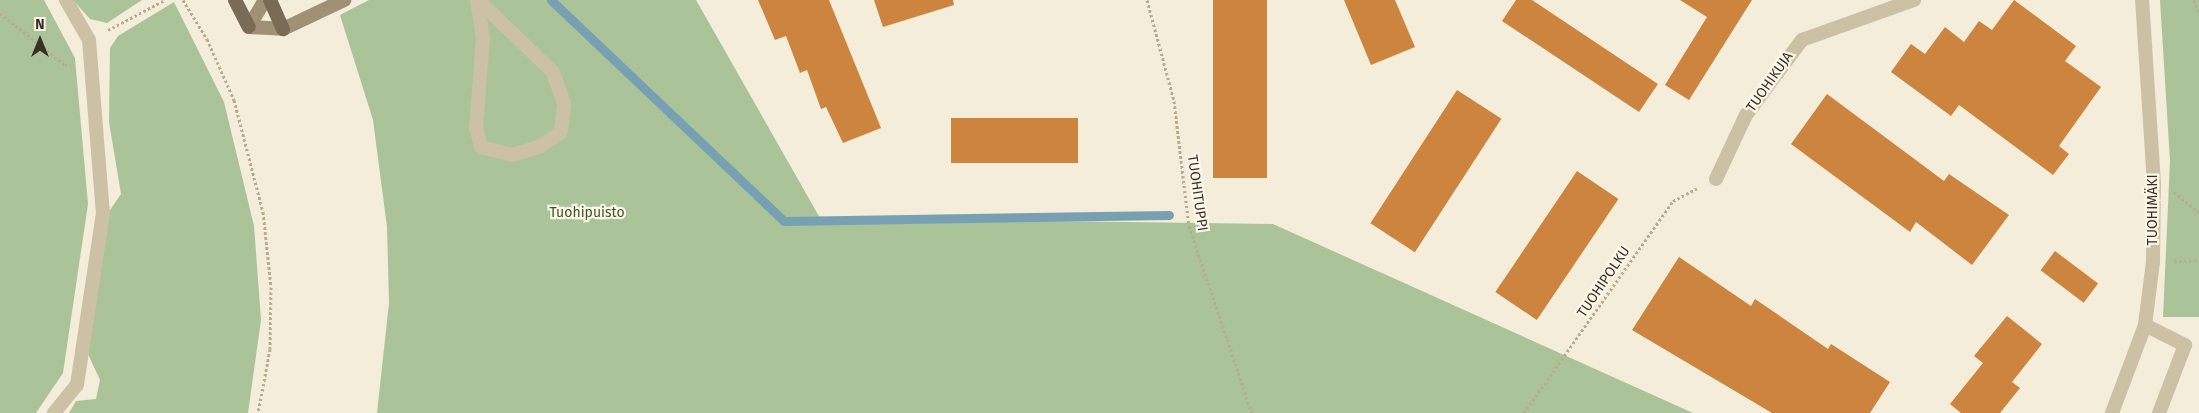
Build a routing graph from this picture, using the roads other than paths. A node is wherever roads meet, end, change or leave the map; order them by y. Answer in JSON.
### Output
{"nodes":[{"id":1,"x":66,"y":0,"type":"edge"},
{"id":2,"x":235,"y":0,"type":"edge"},
{"id":3,"x":265,"y":0,"type":"edge"},
{"id":4,"x":270,"y":0,"type":"edge"},
{"id":5,"x":344,"y":0,"type":"edge"},
{"id":6,"x":478,"y":0,"type":"edge"},
{"id":7,"x":1914,"y":0,"type":"edge"},
{"id":8,"x":2142,"y":0,"type":"edge"},
{"id":9,"x":249,"y":27,"type":"junction"},
{"id":10,"x":283,"y":29,"type":"junction"},
{"id":11,"x":1716,"y":179,"type":"road end"},
{"id":12,"x":2145,"y":326,"type":"junction"},
{"id":13,"x":54,"y":413,"type":"edge"},
{"id":14,"x":2112,"y":413,"type":"edge"},
{"id":15,"x":2159,"y":413,"type":"edge"}],
"edges":[{"from":1,"to":13,"type":"street"},
{"from":2,"to":9,"type":"main road"},
{"from":3,"to":9,"type":"main road"},
{"from":4,"to":10,"type":"main road"},
{"from":5,"to":10,"type":"main road"},
{"from":6,"to":6,"type":"street"},
{"from":7,"to":11,"type":"street","name":"TUOHIKUJA"},
{"from":8,"to":12,"type":"street","name":"TUOHIMÄKI"},
{"from":9,"to":10,"type":"main road"},
{"from":12,"to":14,"type":"street","name":"TUOHIMÄKI"},
{"from":12,"to":15,"type":"street"}]}
